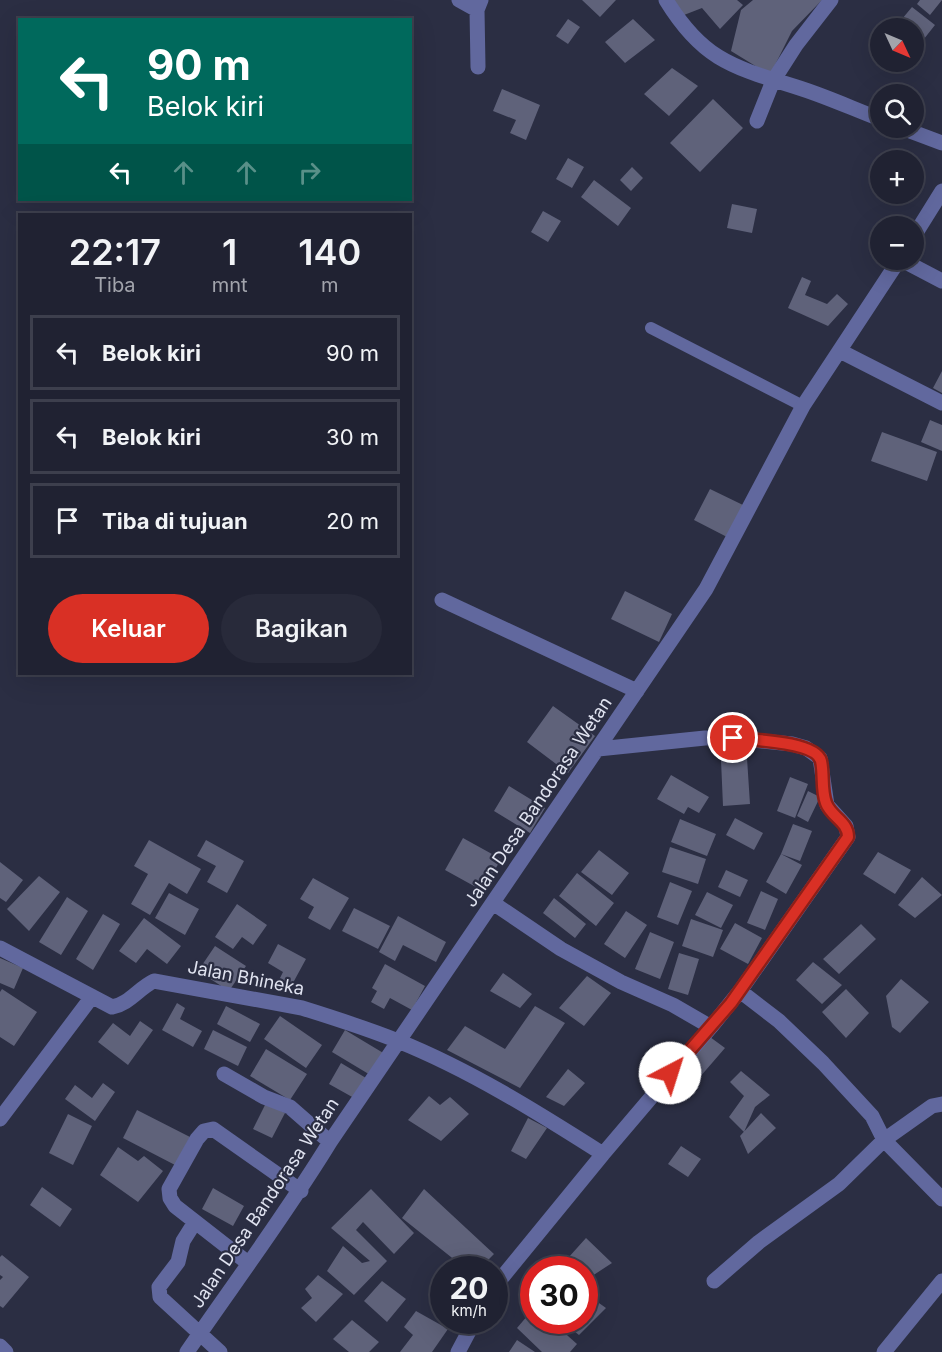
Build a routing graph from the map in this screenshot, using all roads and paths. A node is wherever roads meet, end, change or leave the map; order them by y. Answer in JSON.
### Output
{"nodes":[{"id":1,"x":459,"y":0,"type":"edge"},
{"id":2,"x":666,"y":0,"type":"edge"},
{"id":3,"x":831,"y":0,"type":"edge"},
{"id":4,"x":479,"y":5,"type":"edge"},
{"id":5,"x":478,"y":67,"type":"dead end"},
{"id":6,"x":773,"y":81,"type":"junction"},
{"id":7,"x":870,"y":115,"type":"edge"},
{"id":8,"x":757,"y":121,"type":"dead end"},
{"id":9,"x":924,"y":136,"type":"edge"},
{"id":10,"x":942,"y":143,"type":"edge"},
{"id":11,"x":942,"y":191,"type":"edge"},
{"id":12,"x":924,"y":220,"type":"edge"},
{"id":13,"x":893,"y":270,"type":"edge"},
{"id":14,"x":920,"y":270,"type":"edge"},
{"id":15,"x":942,"y":281,"type":"edge"},
{"id":16,"x":651,"y":328,"type":"dead end"},
{"id":17,"x":840,"y":351,"type":"junction"},
{"id":18,"x":942,"y":403,"type":"edge"},
{"id":19,"x":803,"y":406,"type":"junction"},
{"id":20,"x":442,"y":600,"type":"dead end"},
{"id":21,"x":637,"y":691,"type":"junction"},
{"id":22,"x":598,"y":749,"type":"junction"},
{"id":23,"x":493,"y":903,"type":"junction"},
{"id":24,"x":0,"y":948,"type":"edge"},
{"id":25,"x":740,"y":991,"type":"junction"},
{"id":26,"x":92,"y":998,"type":"junction"},
{"id":27,"x":711,"y":1027,"type":"junction"},
{"id":28,"x":399,"y":1041,"type":"junction"},
{"id":29,"x":224,"y":1074,"type":"dead end"},
{"id":30,"x":942,"y":1104,"type":"edge"},
{"id":31,"x":0,"y":1119,"type":"edge"},
{"id":32,"x":884,"y":1140,"type":"junction"},
{"id":33,"x":330,"y":1142,"type":"junction"},
{"id":34,"x":603,"y":1154,"type":"junction"},
{"id":35,"x":301,"y":1191,"type":"junction"},
{"id":36,"x":942,"y":1198,"type":"edge"},
{"id":37,"x":195,"y":1222,"type":"junction"},
{"id":38,"x":248,"y":1263,"type":"junction"},
{"id":39,"x":508,"y":1270,"type":"edge"},
{"id":40,"x":714,"y":1281,"type":"dead end"},
{"id":41,"x":942,"y":1281,"type":"edge"},
{"id":42,"x":200,"y":1334,"type":"junction"},
{"id":43,"x":468,"y":1334,"type":"edge"},
{"id":44,"x":0,"y":1346,"type":"edge"},
{"id":45,"x":6,"y":1352,"type":"edge"},
{"id":46,"x":188,"y":1352,"type":"edge"},
{"id":47,"x":220,"y":1352,"type":"edge"},
{"id":48,"x":458,"y":1352,"type":"edge"},
{"id":49,"x":884,"y":1352,"type":"edge"}],
"edges":[{"from":1,"to":4,"type":"street"},
{"from":2,"to":6,"type":"street"},
{"from":3,"to":6,"type":"street"},
{"from":4,"to":5,"type":"street"},
{"from":6,"to":7,"type":"street"},
{"from":6,"to":8,"type":"street"},
{"from":9,"to":10,"type":"street"},
{"from":11,"to":12,"type":"street"},
{"from":13,"to":17,"type":"street","name":"Jalan Desa Bandorasa Wetan"},
{"from":14,"to":15,"type":"street"},
{"from":16,"to":19,"type":"lane"},
{"from":17,"to":18,"type":"street"},
{"from":17,"to":19,"type":"street","name":"Jalan Desa Bandorasa Wetan"},
{"from":19,"to":21,"type":"street","name":"Jalan Desa Bandorasa Wetan"},
{"from":20,"to":21,"type":"street"},
{"from":21,"to":22,"type":"street","name":"Jalan Desa Bandorasa Wetan"},
{"from":22,"to":23,"type":"street","name":"Jalan Desa Bandorasa Wetan"},
{"from":22,"to":25,"type":"street"},
{"from":23,"to":27,"type":"street"},
{"from":23,"to":28,"type":"street","name":"Jalan Desa Bandorasa Wetan"},
{"from":24,"to":26,"type":"street"},
{"from":25,"to":27,"type":"street"},
{"from":25,"to":32,"type":"street"},
{"from":26,"to":28,"type":"street","name":"Jalan Bhineka"},
{"from":26,"to":31,"type":"street"},
{"from":27,"to":34,"type":"street"},
{"from":28,"to":33,"type":"street","name":"Jalan Desa Bandorasa Wetan"},
{"from":28,"to":34,"type":"street"},
{"from":29,"to":33,"type":"street"},
{"from":30,"to":32,"type":"street"},
{"from":32,"to":36,"type":"street"},
{"from":32,"to":40,"type":"street"},
{"from":33,"to":35,"type":"street","name":"Jalan Desa Bandorasa Wetan"},
{"from":34,"to":39,"type":"street"},
{"from":35,"to":37,"type":"street"},
{"from":35,"to":38,"type":"street","name":"Jalan Desa Bandorasa Wetan"},
{"from":37,"to":38,"type":"street"},
{"from":37,"to":42,"type":"street"},
{"from":38,"to":42,"type":"street","name":"Jalan Desa Bandorasa Wetan"},
{"from":41,"to":49,"type":"street"},
{"from":42,"to":46,"type":"street","name":"Jalan Desa Bandorasa Wetan"},
{"from":42,"to":47,"type":"street"},
{"from":43,"to":48,"type":"street"},
{"from":44,"to":45,"type":"street"}]}
